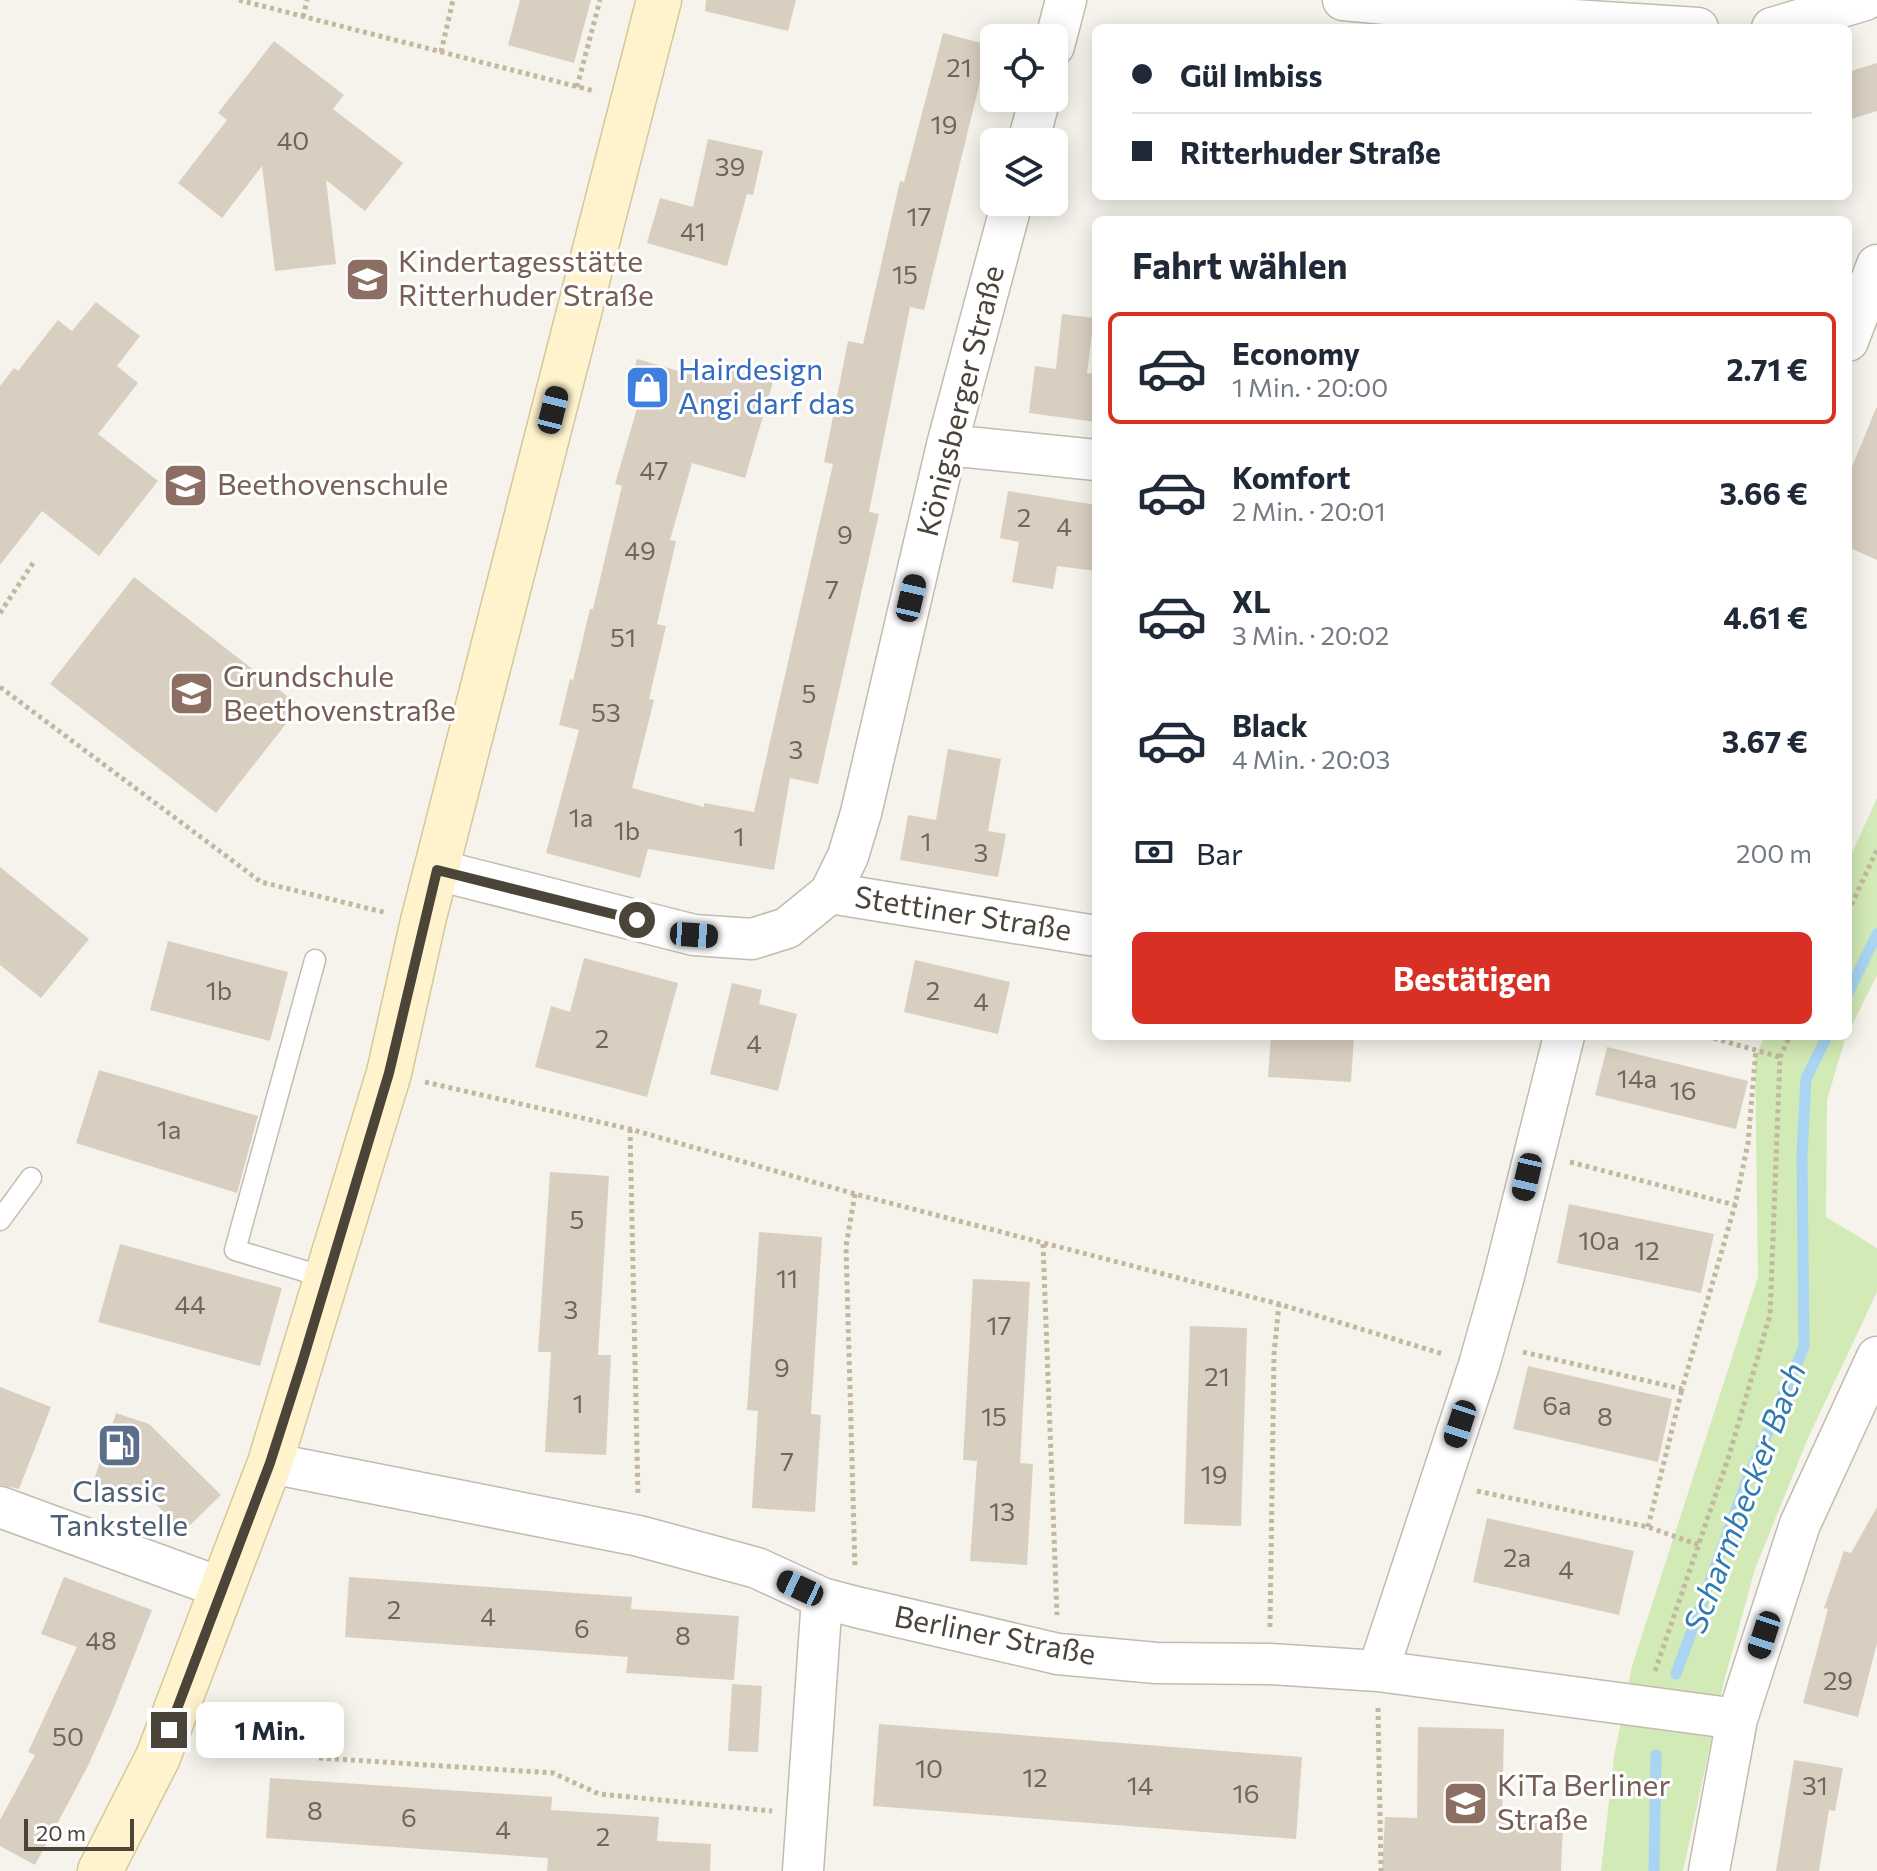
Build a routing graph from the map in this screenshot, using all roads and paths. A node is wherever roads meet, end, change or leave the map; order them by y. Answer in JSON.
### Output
{"nodes":[{"id":1,"x":239,"y":0,"type":"edge"},
{"id":2,"x":307,"y":0,"type":"edge"},
{"id":3,"x":453,"y":0,"type":"edge"},
{"id":4,"x":600,"y":0,"type":"edge"},
{"id":5,"x":659,"y":0,"type":"edge"},
{"id":6,"x":1066,"y":0,"type":"edge"},
{"id":7,"x":1343,"y":0,"type":"edge"},
{"id":8,"x":1865,"y":0,"type":"edge"},
{"id":9,"x":303,"y":17,"type":"junction"},
{"id":10,"x":1060,"y":24,"type":"edge"},
{"id":11,"x":1636,"y":24,"type":"edge"},
{"id":12,"x":1785,"y":24,"type":"edge"},
{"id":13,"x":441,"y":52,"type":"junction"},
{"id":14,"x":577,"y":87,"type":"junction"},
{"id":15,"x":633,"y":100,"type":"junction"},
{"id":16,"x":1008,"y":216,"type":"edge"},
{"id":17,"x":1877,"y":265,"type":"edge"},
{"id":18,"x":1852,"y":331,"type":"edge"},
{"id":19,"x":947,"y":445,"type":"junction"},
{"id":20,"x":1092,"y":460,"type":"edge"},
{"id":21,"x":33,"y":563,"type":"dead end"},
{"id":22,"x":0,"y":613,"type":"edge"},
{"id":23,"x":0,"y":687,"type":"edge"},
{"id":24,"x":1877,"y":850,"type":"edge"},
{"id":25,"x":437,"y":870,"type":"junction"},
{"id":26,"x":830,"y":893,"type":"junction"},
{"id":27,"x":1852,"y":903,"type":"edge"},
{"id":28,"x":423,"y":921,"type":"junction"},
{"id":29,"x":1092,"y":935,"type":"edge"},
{"id":30,"x":315,"y":960,"type":"dead end"},
{"id":31,"x":1563,"y":1040,"type":"edge"},
{"id":32,"x":1721,"y":1040,"type":"edge"},
{"id":33,"x":1788,"y":1040,"type":"edge"},
{"id":34,"x":1756,"y":1049,"type":"junction"},
{"id":35,"x":1780,"y":1057,"type":"junction"},
{"id":36,"x":389,"y":1073,"type":"junction"},
{"id":37,"x":630,"y":1129,"type":"junction"},
{"id":38,"x":1533,"y":1152,"type":"junction"},
{"id":39,"x":31,"y":1178,"type":"dead end"},
{"id":40,"x":855,"y":1194,"type":"junction"},
{"id":41,"x":1735,"y":1205,"type":"junction"},
{"id":42,"x":0,"y":1220,"type":"edge"},
{"id":43,"x":1043,"y":1244,"type":"junction"},
{"id":44,"x":327,"y":1278,"type":"junction"},
{"id":45,"x":1279,"y":1304,"type":"junction"},
{"id":46,"x":1482,"y":1354,"type":"junction"},
{"id":47,"x":1871,"y":1382,"type":"edge"},
{"id":48,"x":1682,"y":1389,"type":"junction"},
{"id":49,"x":270,"y":1463,"type":"junction"},
{"id":50,"x":1441,"y":1483,"type":"junction"},
{"id":51,"x":0,"y":1507,"type":"edge"},
{"id":52,"x":1648,"y":1527,"type":"junction"},
{"id":53,"x":639,"y":1536,"type":"junction"},
{"id":54,"x":1699,"y":1545,"type":"junction"},
{"id":55,"x":222,"y":1588,"type":"junction"},
{"id":56,"x":839,"y":1602,"type":"junction"},
{"id":57,"x":1058,"y":1654,"type":"junction"},
{"id":58,"x":1270,"y":1664,"type":"junction"},
{"id":59,"x":1378,"y":1671,"type":"junction"},
{"id":60,"x":1643,"y":1706,"type":"junction"},
{"id":61,"x":1737,"y":1719,"type":"junction"},
{"id":62,"x":319,"y":1758,"type":"dead end"},
{"id":63,"x":807,"y":1814,"type":"junction"},
{"id":64,"x":100,"y":1871,"type":"edge"},
{"id":65,"x":803,"y":1871,"type":"edge"},
{"id":66,"x":1381,"y":1871,"type":"edge"},
{"id":67,"x":1709,"y":1871,"type":"edge"}],
"edges":[{"from":1,"to":9,"type":"path"},
{"from":2,"to":9,"type":"path"},
{"from":3,"to":13,"type":"path"},
{"from":4,"to":14,"type":"path"},
{"from":5,"to":15,"type":"street"},
{"from":6,"to":10,"type":"street"},
{"from":7,"to":11,"type":"street"},
{"from":8,"to":12,"type":"street"},
{"from":9,"to":13,"type":"path"},
{"from":13,"to":14,"type":"path"},
{"from":14,"to":15,"type":"path"},
{"from":15,"to":25,"type":"street"},
{"from":16,"to":19,"type":"street","name":"Königsberger Straße"},
{"from":17,"to":18,"type":"street"},
{"from":19,"to":20,"type":"street"},
{"from":19,"to":26,"type":"street","name":"Königsberger Straße"},
{"from":21,"to":22,"type":"path"},
{"from":23,"to":28,"type":"path"},
{"from":24,"to":27,"type":"path"},
{"from":25,"to":26,"type":"street","name":"Königsberger Straße"},
{"from":25,"to":28,"type":"street"},
{"from":26,"to":29,"type":"street","name":"Stettiner Straße"},
{"from":28,"to":36,"type":"street"},
{"from":30,"to":44,"type":"lane"},
{"from":31,"to":38,"type":"street"},
{"from":32,"to":34,"type":"path"},
{"from":33,"to":35,"type":"path"},
{"from":34,"to":35,"type":"path"},
{"from":34,"to":41,"type":"path"},
{"from":35,"to":54,"type":"path"},
{"from":36,"to":37,"type":"path"},
{"from":36,"to":44,"type":"street"},
{"from":37,"to":40,"type":"path"},
{"from":37,"to":53,"type":"path"},
{"from":38,"to":41,"type":"path"},
{"from":38,"to":46,"type":"street"},
{"from":39,"to":42,"type":"lane"},
{"from":40,"to":43,"type":"path"},
{"from":40,"to":56,"type":"path"},
{"from":41,"to":48,"type":"path"},
{"from":43,"to":45,"type":"path"},
{"from":43,"to":57,"type":"path"},
{"from":44,"to":49,"type":"street"},
{"from":45,"to":46,"type":"path"},
{"from":45,"to":58,"type":"path"},
{"from":46,"to":48,"type":"path"},
{"from":46,"to":50,"type":"street"},
{"from":47,"to":61,"type":"street"},
{"from":48,"to":52,"type":"path"},
{"from":49,"to":53,"type":"street","name":"Berliner Straße"},
{"from":49,"to":55,"type":"street"},
{"from":50,"to":52,"type":"path"},
{"from":50,"to":59,"type":"street"},
{"from":51,"to":55,"type":"street"},
{"from":52,"to":54,"type":"path"},
{"from":53,"to":56,"type":"street","name":"Berliner Straße"},
{"from":54,"to":60,"type":"path"},
{"from":55,"to":64,"type":"street"},
{"from":56,"to":57,"type":"street","name":"Berliner Straße"},
{"from":56,"to":63,"type":"street"},
{"from":57,"to":58,"type":"street","name":"Berliner Straße"},
{"from":58,"to":59,"type":"street","name":"Berliner Straße"},
{"from":59,"to":60,"type":"street","name":"Berliner Straße"},
{"from":59,"to":66,"type":"path"},
{"from":60,"to":61,"type":"street","name":"Berliner Straße"},
{"from":61,"to":67,"type":"street"},
{"from":62,"to":63,"type":"path"},
{"from":63,"to":65,"type":"street"}]}
